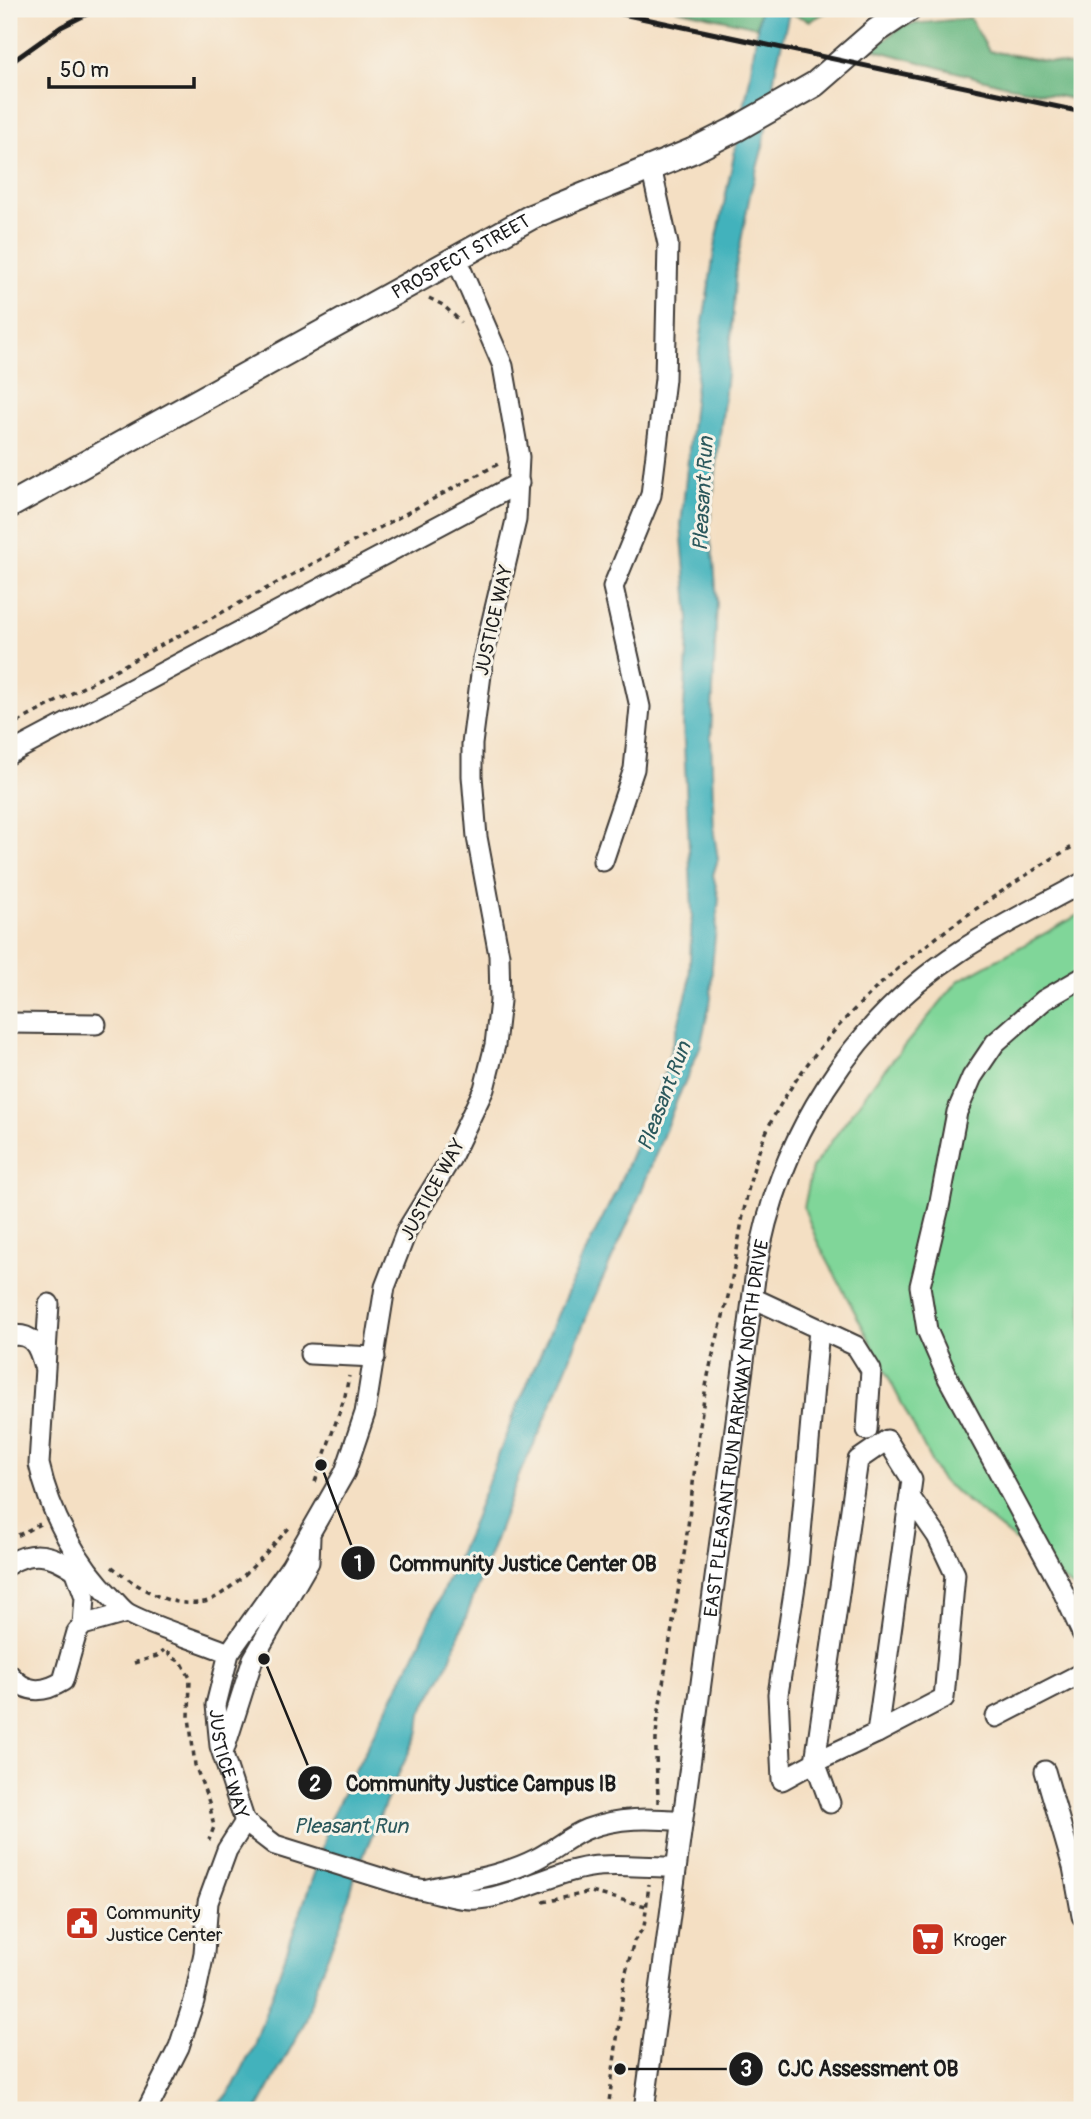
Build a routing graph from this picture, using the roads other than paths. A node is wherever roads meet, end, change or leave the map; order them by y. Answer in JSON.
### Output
{"nodes":[{"id":1,"x":909,"y":9,"type":"edge"},
{"id":2,"x":651,"y":167,"type":"junction"},
{"id":3,"x":456,"y":258,"type":"junction"},
{"id":4,"x":519,"y":483,"type":"junction"},
{"id":5,"x":9,"y":506,"type":"edge"},
{"id":6,"x":9,"y":754,"type":"edge"},
{"id":7,"x":603,"y":861,"type":"dead end"},
{"id":8,"x":1082,"y":883,"type":"edge"},
{"id":9,"x":1082,"y":978,"type":"edge"},
{"id":10,"x":9,"y":1023,"type":"edge"},
{"id":11,"x":96,"y":1024,"type":"dead end"},
{"id":12,"x":752,"y":1298,"type":"junction"},
{"id":13,"x":49,"y":1304,"type":"dead end"},
{"id":14,"x":819,"y":1329,"type":"junction"},
{"id":15,"x":9,"y":1336,"type":"edge"},
{"id":16,"x":310,"y":1354,"type":"dead end"},
{"id":17,"x":375,"y":1357,"type":"junction"},
{"id":18,"x":45,"y":1375,"type":"junction"},
{"id":19,"x":867,"y":1430,"type":"dead end"},
{"id":20,"x":910,"y":1497,"type":"junction"},
{"id":21,"x":311,"y":1532,"type":"junction"},
{"id":22,"x":9,"y":1564,"type":"edge"},
{"id":23,"x":75,"y":1569,"type":"junction"},
{"id":24,"x":99,"y":1586,"type":"junction"},
{"id":25,"x":127,"y":1613,"type":"junction"},
{"id":26,"x":83,"y":1625,"type":"junction"},
{"id":27,"x":1082,"y":1633,"type":"edge"},
{"id":28,"x":229,"y":1653,"type":"junction"},
{"id":29,"x":1082,"y":1673,"type":"edge"},
{"id":30,"x":9,"y":1674,"type":"edge"},
{"id":31,"x":996,"y":1717,"type":"dead end"},
{"id":32,"x":877,"y":1732,"type":"junction"},
{"id":33,"x":222,"y":1754,"type":"junction"},
{"id":34,"x":815,"y":1762,"type":"junction"},
{"id":35,"x":1045,"y":1771,"type":"dead end"},
{"id":36,"x":830,"y":1803,"type":"dead end"},
{"id":37,"x":682,"y":1821,"type":"junction"},
{"id":38,"x":245,"y":1822,"type":"junction"},
{"id":39,"x":676,"y":1867,"type":"junction"},
{"id":40,"x":420,"y":1889,"type":"junction"},
{"id":41,"x":1082,"y":1916,"type":"edge"},
{"id":42,"x":138,"y":2106,"type":"edge"},
{"id":43,"x":644,"y":2110,"type":"edge"}],
"edges":[{"from":1,"to":2,"type":"main road","name":"PROSPECT STREET"},
{"from":2,"to":3,"type":"main road","name":"PROSPECT STREET"},
{"from":2,"to":7,"type":"street"},
{"from":3,"to":4,"type":"street","name":"JUSTICE WAY"},
{"from":3,"to":5,"type":"main road","name":"PROSPECT STREET"},
{"from":4,"to":6,"type":"street"},
{"from":4,"to":17,"type":"street","name":"JUSTICE WAY"},
{"from":8,"to":12,"type":"street","name":"EAST PLEASANT RUN PARKWAY NORTH DRIVE"},
{"from":9,"to":27,"type":"street"},
{"from":10,"to":11,"type":"street"},
{"from":12,"to":14,"type":"street"},
{"from":12,"to":37,"type":"street","name":"EAST PLEASANT RUN PARKWAY NORTH DRIVE"},
{"from":13,"to":18,"type":"street"},
{"from":14,"to":19,"type":"street"},
{"from":14,"to":34,"type":"street"},
{"from":15,"to":18,"type":"street"},
{"from":16,"to":17,"type":"street"},
{"from":17,"to":21,"type":"street","name":"JUSTICE WAY"},
{"from":18,"to":24,"type":"street"},
{"from":20,"to":32,"type":"street"},
{"from":20,"to":32,"type":"street"},
{"from":20,"to":34,"type":"street"},
{"from":21,"to":28,"type":"street","name":"JUSTICE WAY"},
{"from":21,"to":33,"type":"street"},
{"from":22,"to":23,"type":"street"},
{"from":23,"to":24,"type":"street"},
{"from":23,"to":26,"type":"street"},
{"from":24,"to":25,"type":"street"},
{"from":25,"to":26,"type":"street"},
{"from":25,"to":28,"type":"street"},
{"from":26,"to":30,"type":"street"},
{"from":28,"to":33,"type":"street","name":"JUSTICE WAY"},
{"from":29,"to":31,"type":"street"},
{"from":32,"to":34,"type":"street"},
{"from":33,"to":38,"type":"street","name":"JUSTICE WAY"},
{"from":34,"to":36,"type":"street"},
{"from":35,"to":41,"type":"street"},
{"from":37,"to":39,"type":"street","name":"EAST PLEASANT RUN PARKWAY NORTH DRIVE"},
{"from":37,"to":40,"type":"street"},
{"from":38,"to":40,"type":"street","name":"JUSTICE WAY"},
{"from":38,"to":42,"type":"street"},
{"from":39,"to":40,"type":"street"},
{"from":39,"to":43,"type":"street","name":"EAST PLEASANT RUN PARKWAY NORTH DRIVE"}]}
